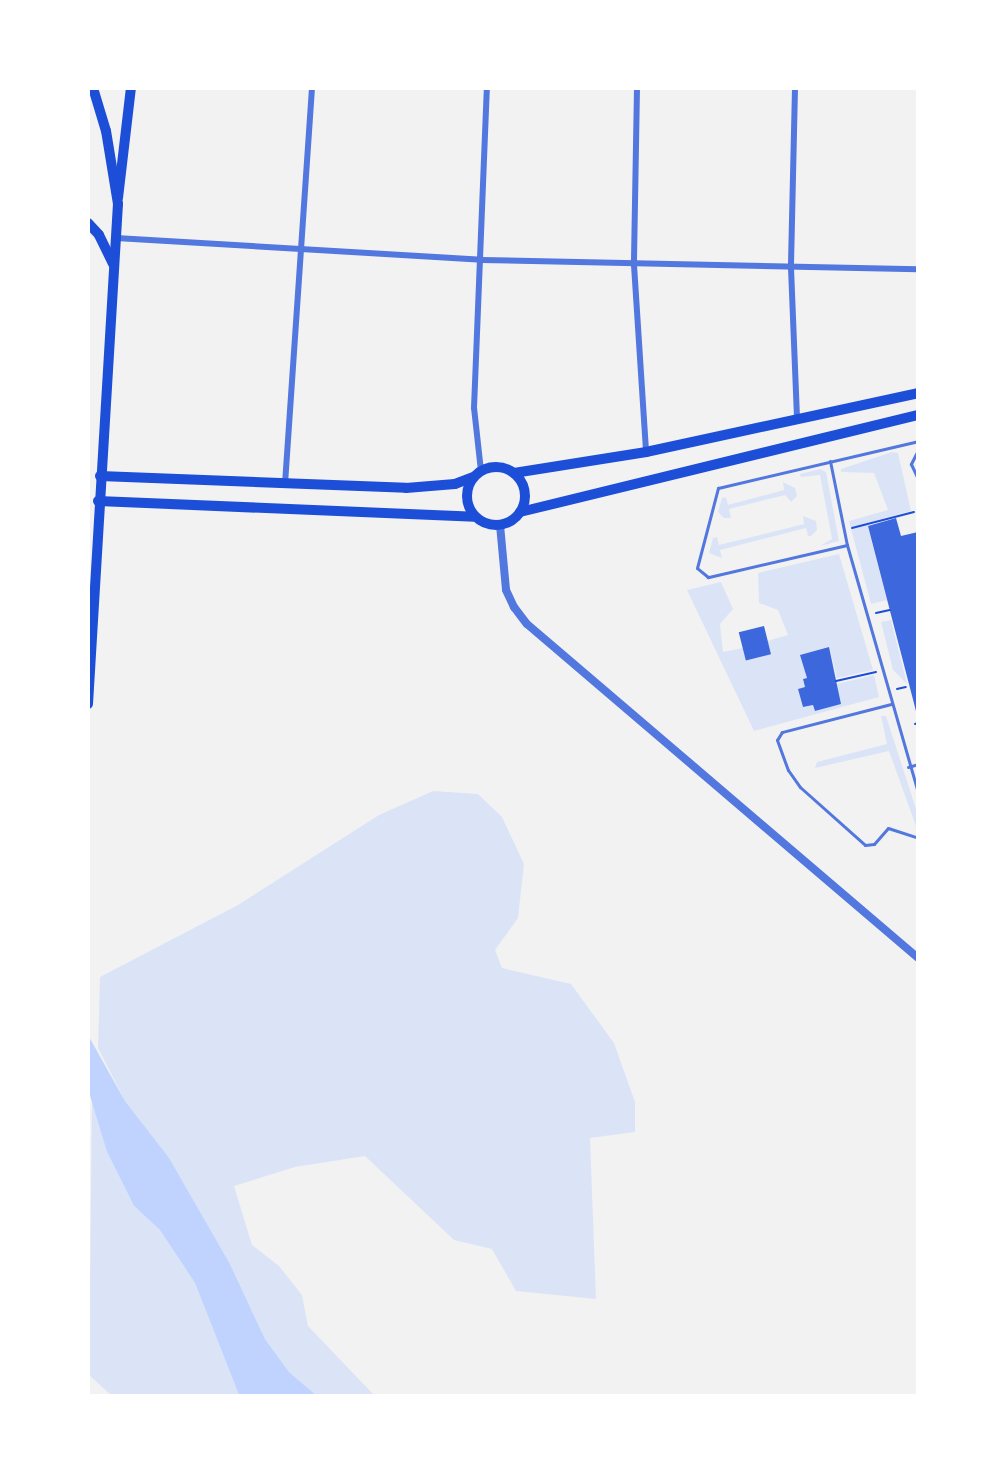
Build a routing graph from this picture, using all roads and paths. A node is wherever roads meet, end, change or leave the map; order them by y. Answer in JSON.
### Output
{"nodes":[{"id":1,"x":93,"y":88,"type":"edge"},
{"id":2,"x":131,"y":88,"type":"edge"},
{"id":3,"x":312,"y":88,"type":"edge"},
{"id":4,"x":487,"y":88,"type":"edge"},
{"id":5,"x":637,"y":88,"type":"edge"},
{"id":6,"x":795,"y":88,"type":"edge"},
{"id":7,"x":118,"y":204,"type":"junction"},
{"id":8,"x":88,"y":224,"type":"edge"},
{"id":9,"x":116,"y":238,"type":"junction"},
{"id":10,"x":302,"y":250,"type":"junction"},
{"id":11,"x":481,"y":260,"type":"junction"},
{"id":12,"x":634,"y":265,"type":"junction"},
{"id":13,"x":114,"y":267,"type":"junction"},
{"id":14,"x":791,"y":268,"type":"junction"},
{"id":15,"x":918,"y":269,"type":"edge"},
{"id":16,"x":918,"y":393,"type":"edge"},
{"id":17,"x":918,"y":415,"type":"edge"},
{"id":18,"x":797,"y":420,"type":"junction"},
{"id":19,"x":918,"y":441,"type":"edge"},
{"id":20,"x":918,"y":450,"type":"edge"},
{"id":21,"x":646,"y":452,"type":"junction"},
{"id":22,"x":830,"y":461,"type":"junction"},
{"id":23,"x":514,"y":473,"type":"junction"},
{"id":24,"x":477,"y":474,"type":"junction"},
{"id":25,"x":100,"y":476,"type":"junction"},
{"id":26,"x":918,"y":479,"type":"edge"},
{"id":27,"x":285,"y":484,"type":"junction"},
{"id":28,"x":98,"y":501,"type":"junction"},
{"id":29,"x":520,"y":512,"type":"junction"},
{"id":30,"x":914,"y":512,"type":"dead end"},
{"id":31,"x":475,"y":517,"type":"junction"},
{"id":32,"x":500,"y":525,"type":"junction"},
{"id":33,"x":844,"y":530,"type":"junction"},
{"id":34,"x":847,"y":545,"type":"junction"},
{"id":35,"x":890,"y":610,"type":"dead end"},
{"id":36,"x":876,"y":613,"type":"dead end"},
{"id":37,"x":882,"y":671,"type":"junction"},
{"id":38,"x":836,"y":681,"type":"dead end"},
{"id":39,"x":89,"y":687,"type":"edge"},
{"id":40,"x":88,"y":704,"type":"edge"},
{"id":41,"x":891,"y":704,"type":"junction"},
{"id":42,"x":918,"y":764,"type":"edge"},
{"id":43,"x":908,"y":767,"type":"junction"},
{"id":44,"x":918,"y":792,"type":"edge"},
{"id":45,"x":918,"y":838,"type":"edge"},
{"id":46,"x":918,"y":958,"type":"edge"}],
"edges":[{"from":1,"to":7,"type":"main road"},
{"from":2,"to":7,"type":"main road"},
{"from":3,"to":10,"type":"street"},
{"from":4,"to":11,"type":"street"},
{"from":5,"to":12,"type":"street"},
{"from":6,"to":14,"type":"street"},
{"from":7,"to":9,"type":"main road"},
{"from":8,"to":13,"type":"main road"},
{"from":9,"to":10,"type":"street"},
{"from":9,"to":13,"type":"main road"},
{"from":10,"to":11,"type":"street"},
{"from":10,"to":27,"type":"street"},
{"from":11,"to":12,"type":"street"},
{"from":11,"to":24,"type":"street"},
{"from":12,"to":14,"type":"street"},
{"from":12,"to":21,"type":"street"},
{"from":13,"to":25,"type":"main road"},
{"from":14,"to":15,"type":"street"},
{"from":14,"to":18,"type":"street"},
{"from":16,"to":18,"type":"main road"},
{"from":17,"to":29,"type":"main road"},
{"from":18,"to":21,"type":"main road"},
{"from":19,"to":22,"type":"lane"},
{"from":20,"to":26,"type":"lane"},
{"from":21,"to":23,"type":"main road"},
{"from":22,"to":33,"type":"lane"},
{"from":22,"to":34,"type":"lane"},
{"from":23,"to":24,"type":"main road"},
{"from":23,"to":29,"type":"main road"},
{"from":24,"to":27,"type":"main road"},
{"from":24,"to":31,"type":"main road"},
{"from":25,"to":27,"type":"main road"},
{"from":25,"to":28,"type":"main road"},
{"from":28,"to":31,"type":"main road"},
{"from":28,"to":39,"type":"main road"},
{"from":29,"to":32,"type":"main road"},
{"from":30,"to":33,"type":"path"},
{"from":31,"to":32,"type":"main road"},
{"from":32,"to":46,"type":"street"},
{"from":33,"to":34,"type":"lane"},
{"from":34,"to":37,"type":"lane"},
{"from":35,"to":36,"type":"path"},
{"from":37,"to":38,"type":"path"},
{"from":37,"to":41,"type":"lane"},
{"from":39,"to":40,"type":"main road"},
{"from":41,"to":43,"type":"lane"},
{"from":41,"to":45,"type":"lane"},
{"from":42,"to":43,"type":"lane"},
{"from":43,"to":44,"type":"lane"}]}
